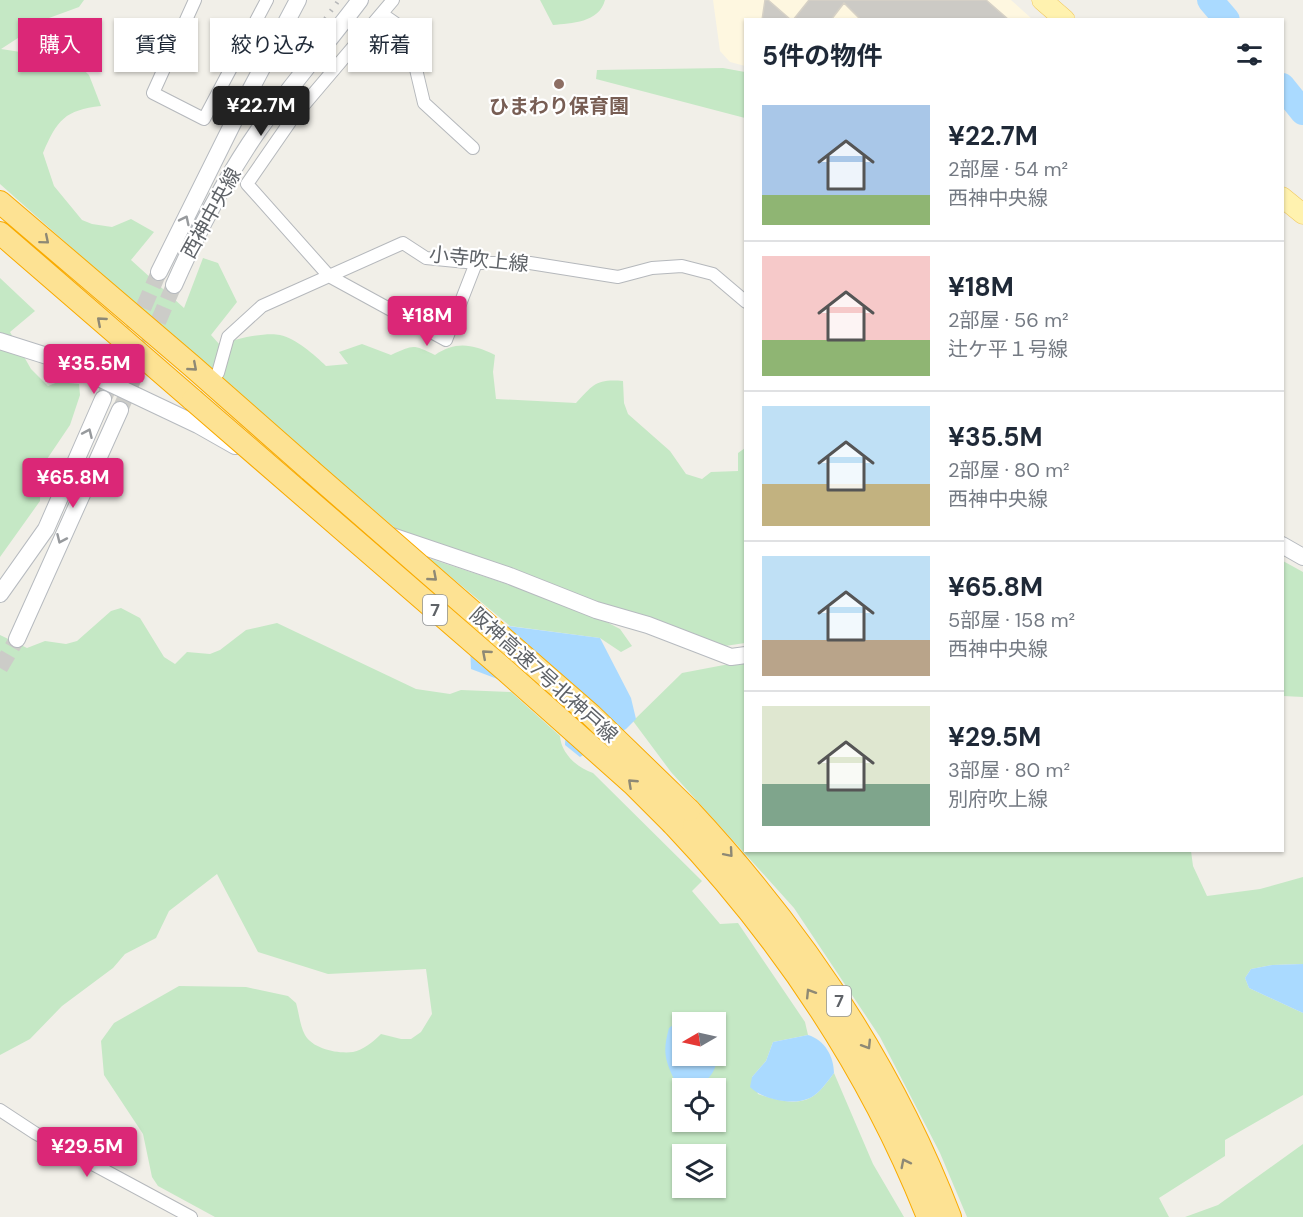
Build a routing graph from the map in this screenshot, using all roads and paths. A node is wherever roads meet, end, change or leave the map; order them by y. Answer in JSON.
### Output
{"nodes":[{"id":1,"x":195,"y":0,"type":"edge"},
{"id":2,"x":267,"y":0,"type":"edge"},
{"id":3,"x":292,"y":0,"type":"edge"},
{"id":4,"x":298,"y":0,"type":"edge"},
{"id":5,"x":360,"y":0,"type":"edge"},
{"id":6,"x":393,"y":0,"type":"edge"},
{"id":7,"x":1042,"y":0,"type":"edge"},
{"id":8,"x":377,"y":7,"type":"edge"},
{"id":9,"x":1063,"y":18,"type":"edge"},
{"id":10,"x":282,"y":100,"type":"junction"},
{"id":11,"x":235,"y":119,"type":"junction"},
{"id":12,"x":473,"y":148,"type":"dead end"},
{"id":13,"x":1284,"y":199,"type":"edge"},
{"id":14,"x":0,"y":202,"type":"edge"},
{"id":15,"x":1303,"y":214,"type":"edge"},
{"id":16,"x":0,"y":233,"type":"edge"},
{"id":17,"x":476,"y":263,"type":"junction"},
{"id":18,"x":159,"y":272,"type":"tunnel mouth"},
{"id":19,"x":329,"y":276,"type":"junction"},
{"id":20,"x":174,"y":285,"type":"tunnel mouth"},
{"id":21,"x":744,"y":300,"type":"edge"},
{"id":22,"x":0,"y":341,"type":"edge"},
{"id":23,"x":218,"y":373,"type":"dead end"},
{"id":24,"x":103,"y":399,"type":"tunnel mouth"},
{"id":25,"x":120,"y":410,"type":"tunnel mouth"},
{"id":26,"x":1284,"y":546,"type":"edge"},
{"id":27,"x":1303,"y":557,"type":"edge"},
{"id":28,"x":0,"y":594,"type":"edge"},
{"id":29,"x":17,"y":639,"type":"tunnel mouth"},
{"id":30,"x":744,"y":655,"type":"edge"},
{"id":31,"x":681,"y":817,"type":"junction"},
{"id":32,"x":0,"y":1110,"type":"edge"},
{"id":33,"x":191,"y":1217,"type":"edge"},
{"id":34,"x":928,"y":1217,"type":"edge"},
{"id":35,"x":950,"y":1217,"type":"edge"}],
"edges":[{"from":1,"to":2,"type":"street"},
{"from":3,"to":11,"type":"street"},
{"from":4,"to":11,"type":"street","name":"西神中央線"},
{"from":5,"to":10,"type":"street","name":"西神中央線"},
{"from":6,"to":8,"type":"street"},
{"from":7,"to":9,"type":"main road"},
{"from":8,"to":10,"type":"street"},
{"from":8,"to":12,"type":"street"},
{"from":8,"to":19,"type":"street"},
{"from":10,"to":20,"type":"street","name":"西神中央線"},
{"from":18,"to":11,"type":"street","name":"西神中央線","one_way":true},
{"from":13,"to":15,"type":"main road"},
{"from":14,"to":31,"type":"highway","name":"阪神高速7号北神戸線","number":"7","one_way":true,"bridge":true},
{"from":31,"to":16,"type":"highway","name":"阪神高速7号北神戸線","number":"7","one_way":true,"bridge":true},
{"from":17,"to":19,"type":"street","name":"小寺吹上線"},
{"from":17,"to":19,"type":"street"},
{"from":17,"to":21,"type":"street","name":"小寺吹上線"},
{"from":19,"to":23,"type":"street","name":"小寺吹上線"},
{"from":22,"to":30,"type":"street"},
{"from":28,"to":24,"type":"street","one_way":true},
{"from":25,"to":29,"type":"street","one_way":true},
{"from":26,"to":27,"type":"street"},
{"from":34,"to":31,"type":"highway","name":"阪神高速7号北神戸線","number":"7","one_way":true},
{"from":31,"to":35,"type":"highway","name":"阪神高速7号北神戸線","number":"7","one_way":true},
{"from":32,"to":33,"type":"street"}]}
